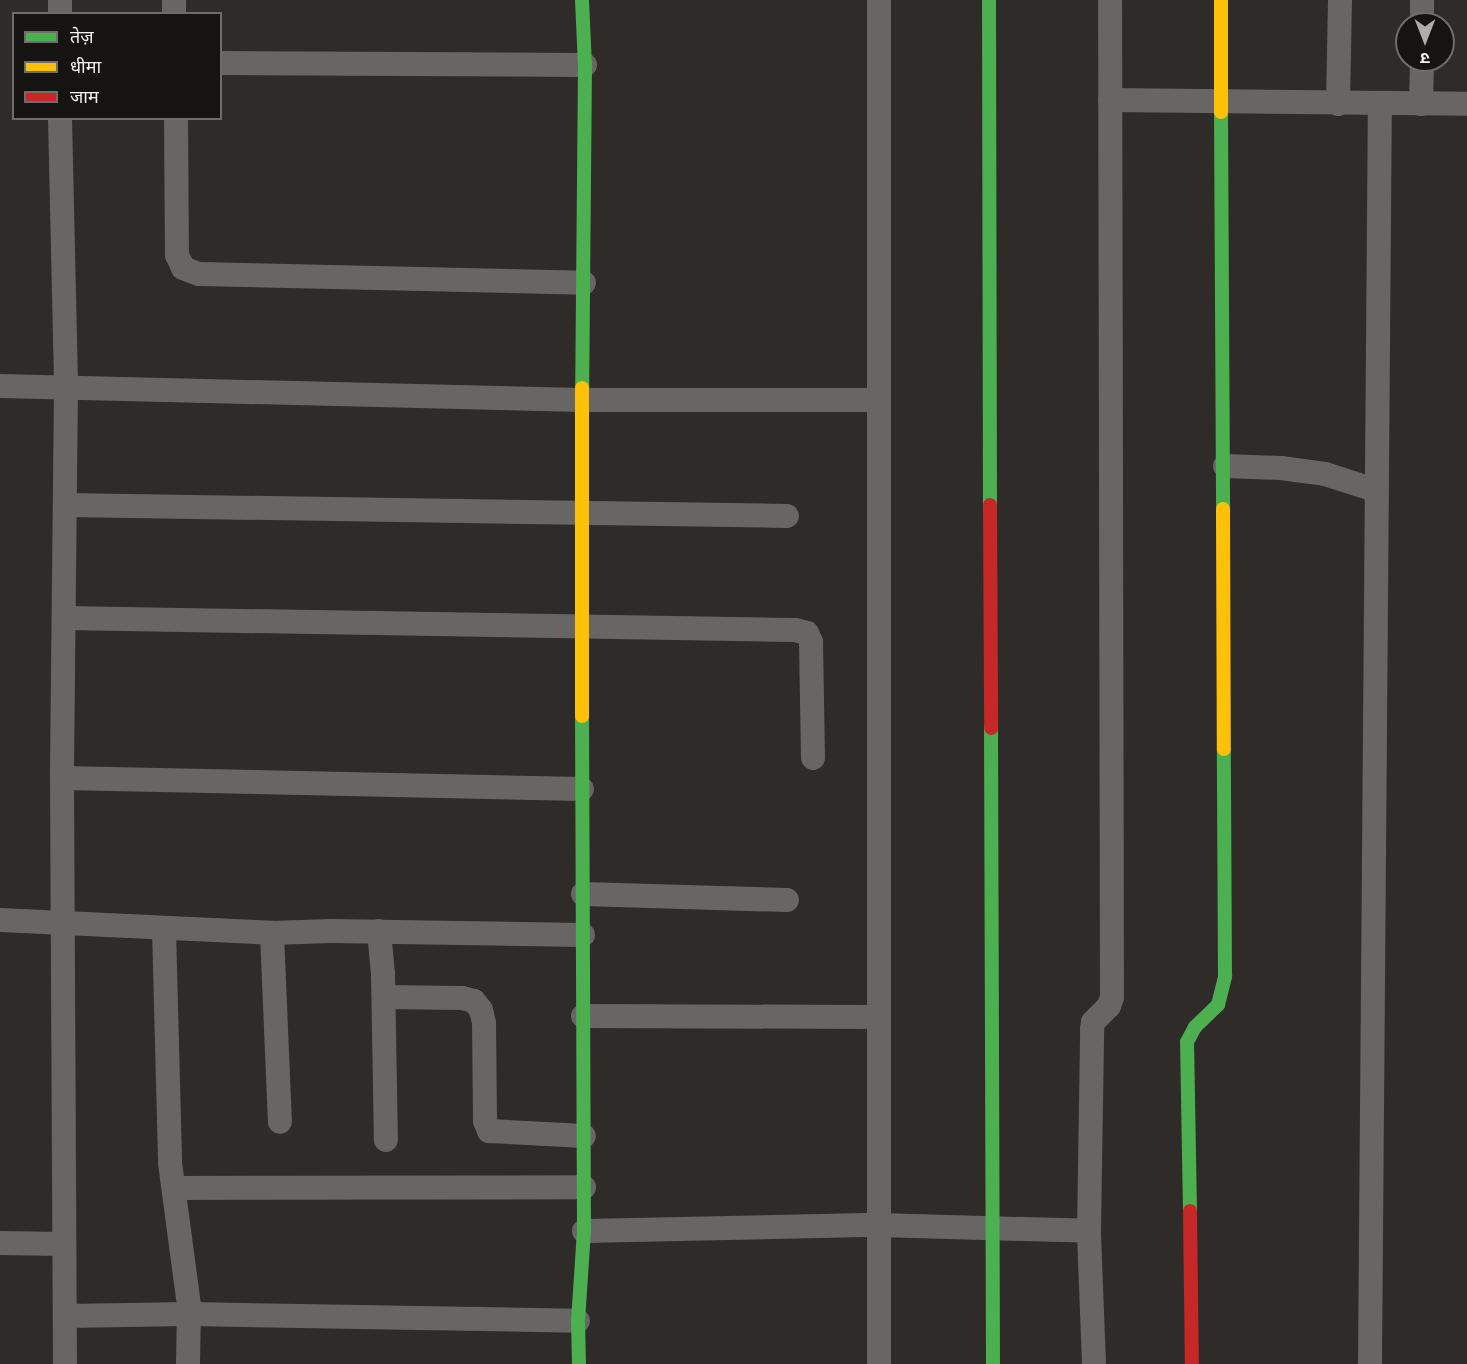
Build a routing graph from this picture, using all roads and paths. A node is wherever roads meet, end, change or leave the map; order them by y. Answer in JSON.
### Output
{"nodes":[{"id":1,"x":582,"y":0,"type":"edge"},
{"id":2,"x":879,"y":0,"type":"edge"},
{"id":3,"x":989,"y":0,"type":"edge"},
{"id":4,"x":1110,"y":0,"type":"edge"},
{"id":5,"x":1221,"y":0,"type":"edge"},
{"id":6,"x":1340,"y":0,"type":"edge"},
{"id":7,"x":222,"y":63,"type":"edge"},
{"id":8,"x":585,"y":65,"type":"junction"},
{"id":9,"x":1422,"y":72,"type":"edge"},
{"id":10,"x":1110,"y":100,"type":"junction"},
{"id":11,"x":1221,"y":101,"type":"junction"},
{"id":12,"x":1380,"y":102,"type":"junction"},
{"id":13,"x":1338,"y":104,"type":"junction"},
{"id":14,"x":1421,"y":104,"type":"junction"},
{"id":15,"x":1467,"y":104,"type":"edge"},
{"id":16,"x":60,"y":120,"type":"edge"},
{"id":17,"x":176,"y":120,"type":"edge"},
{"id":18,"x":584,"y":283,"type":"junction"},
{"id":19,"x":0,"y":386,"type":"edge"},
{"id":20,"x":66,"y":387,"type":"junction"},
{"id":21,"x":582,"y":399,"type":"junction"},
{"id":22,"x":879,"y":399,"type":"junction"},
{"id":23,"x":1225,"y":466,"type":"junction"},
{"id":24,"x":1375,"y":490,"type":"junction"},
{"id":25,"x":65,"y":505,"type":"junction"},
{"id":26,"x":581,"y":514,"type":"junction"},
{"id":27,"x":787,"y":516,"type":"dead end"},
{"id":28,"x":64,"y":618,"type":"junction"},
{"id":29,"x":582,"y":625,"type":"junction"},
{"id":30,"x":813,"y":758,"type":"dead end"},
{"id":31,"x":62,"y":778,"type":"junction"},
{"id":32,"x":582,"y":789,"type":"junction"},
{"id":33,"x":583,"y":894,"type":"junction"},
{"id":34,"x":787,"y":900,"type":"dead end"},
{"id":35,"x":0,"y":920,"type":"edge"},
{"id":36,"x":63,"y":925,"type":"junction"},
{"id":37,"x":164,"y":929,"type":"junction"},
{"id":38,"x":379,"y":931,"type":"junction"},
{"id":39,"x":272,"y":933,"type":"junction"},
{"id":40,"x":583,"y":934,"type":"junction"},
{"id":41,"x":384,"y":997,"type":"junction"},
{"id":42,"x":583,"y":1016,"type":"junction"},
{"id":43,"x":879,"y":1017,"type":"junction"},
{"id":44,"x":280,"y":1122,"type":"dead end"},
{"id":45,"x":584,"y":1136,"type":"junction"},
{"id":46,"x":386,"y":1140,"type":"dead end"},
{"id":47,"x":584,"y":1187,"type":"junction"},
{"id":48,"x":174,"y":1188,"type":"junction"},
{"id":49,"x":879,"y":1225,"type":"junction"},
{"id":50,"x":993,"y":1226,"type":"junction"},
{"id":51,"x":585,"y":1232,"type":"junction"},
{"id":52,"x":1089,"y":1232,"type":"junction"},
{"id":53,"x":0,"y":1243,"type":"edge"},
{"id":54,"x":64,"y":1244,"type":"junction"},
{"id":55,"x":189,"y":1314,"type":"junction"},
{"id":56,"x":65,"y":1316,"type":"junction"},
{"id":57,"x":578,"y":1321,"type":"junction"},
{"id":58,"x":65,"y":1364,"type":"edge"},
{"id":59,"x":188,"y":1364,"type":"edge"},
{"id":60,"x":579,"y":1364,"type":"edge"},
{"id":61,"x":879,"y":1364,"type":"edge"},
{"id":62,"x":993,"y":1364,"type":"edge"},
{"id":63,"x":1094,"y":1364,"type":"edge"},
{"id":64,"x":1192,"y":1364,"type":"edge"},
{"id":65,"x":1370,"y":1364,"type":"edge"}],
"edges":[{"from":1,"to":8,"type":"street"},
{"from":2,"to":22,"type":"street"},
{"from":3,"to":50,"type":"street"},
{"from":4,"to":10,"type":"street"},
{"from":5,"to":11,"type":"street"},
{"from":6,"to":13,"type":"street"},
{"from":7,"to":8,"type":"street"},
{"from":8,"to":18,"type":"street"},
{"from":9,"to":14,"type":"street"},
{"from":10,"to":11,"type":"street"},
{"from":10,"to":52,"type":"street"},
{"from":11,"to":13,"type":"street"},
{"from":11,"to":23,"type":"street"},
{"from":12,"to":13,"type":"street"},
{"from":12,"to":14,"type":"street"},
{"from":12,"to":24,"type":"street"},
{"from":14,"to":15,"type":"street"},
{"from":16,"to":20,"type":"street"},
{"from":17,"to":18,"type":"street"},
{"from":18,"to":21,"type":"street"},
{"from":19,"to":20,"type":"street"},
{"from":20,"to":21,"type":"street"},
{"from":20,"to":25,"type":"street"},
{"from":21,"to":22,"type":"street"},
{"from":21,"to":26,"type":"street"},
{"from":22,"to":43,"type":"street"},
{"from":23,"to":24,"type":"street"},
{"from":23,"to":64,"type":"street"},
{"from":24,"to":65,"type":"street"},
{"from":25,"to":26,"type":"street"},
{"from":25,"to":28,"type":"street"},
{"from":26,"to":27,"type":"street"},
{"from":26,"to":29,"type":"street"},
{"from":28,"to":29,"type":"street"},
{"from":28,"to":31,"type":"street"},
{"from":29,"to":30,"type":"street"},
{"from":29,"to":32,"type":"street"},
{"from":31,"to":32,"type":"street"},
{"from":31,"to":36,"type":"street"},
{"from":32,"to":33,"type":"street"},
{"from":33,"to":34,"type":"street"},
{"from":33,"to":40,"type":"street"},
{"from":35,"to":36,"type":"street"},
{"from":36,"to":37,"type":"street"},
{"from":36,"to":54,"type":"street"},
{"from":37,"to":39,"type":"street"},
{"from":37,"to":48,"type":"street"},
{"from":38,"to":39,"type":"street"},
{"from":38,"to":40,"type":"street"},
{"from":38,"to":41,"type":"street"},
{"from":39,"to":44,"type":"street"},
{"from":40,"to":42,"type":"street"},
{"from":41,"to":45,"type":"street"},
{"from":41,"to":46,"type":"street"},
{"from":42,"to":43,"type":"street"},
{"from":42,"to":45,"type":"street"},
{"from":43,"to":49,"type":"street"},
{"from":45,"to":47,"type":"street"},
{"from":47,"to":48,"type":"street"},
{"from":47,"to":51,"type":"street"},
{"from":48,"to":55,"type":"street"},
{"from":49,"to":50,"type":"street"},
{"from":49,"to":51,"type":"street"},
{"from":49,"to":61,"type":"street"},
{"from":50,"to":52,"type":"street"},
{"from":50,"to":62,"type":"street"},
{"from":51,"to":57,"type":"street"},
{"from":52,"to":63,"type":"street"},
{"from":53,"to":54,"type":"street"},
{"from":54,"to":56,"type":"street"},
{"from":55,"to":56,"type":"street"},
{"from":55,"to":57,"type":"street"},
{"from":55,"to":59,"type":"street"},
{"from":56,"to":58,"type":"street"},
{"from":57,"to":60,"type":"street"}]}
